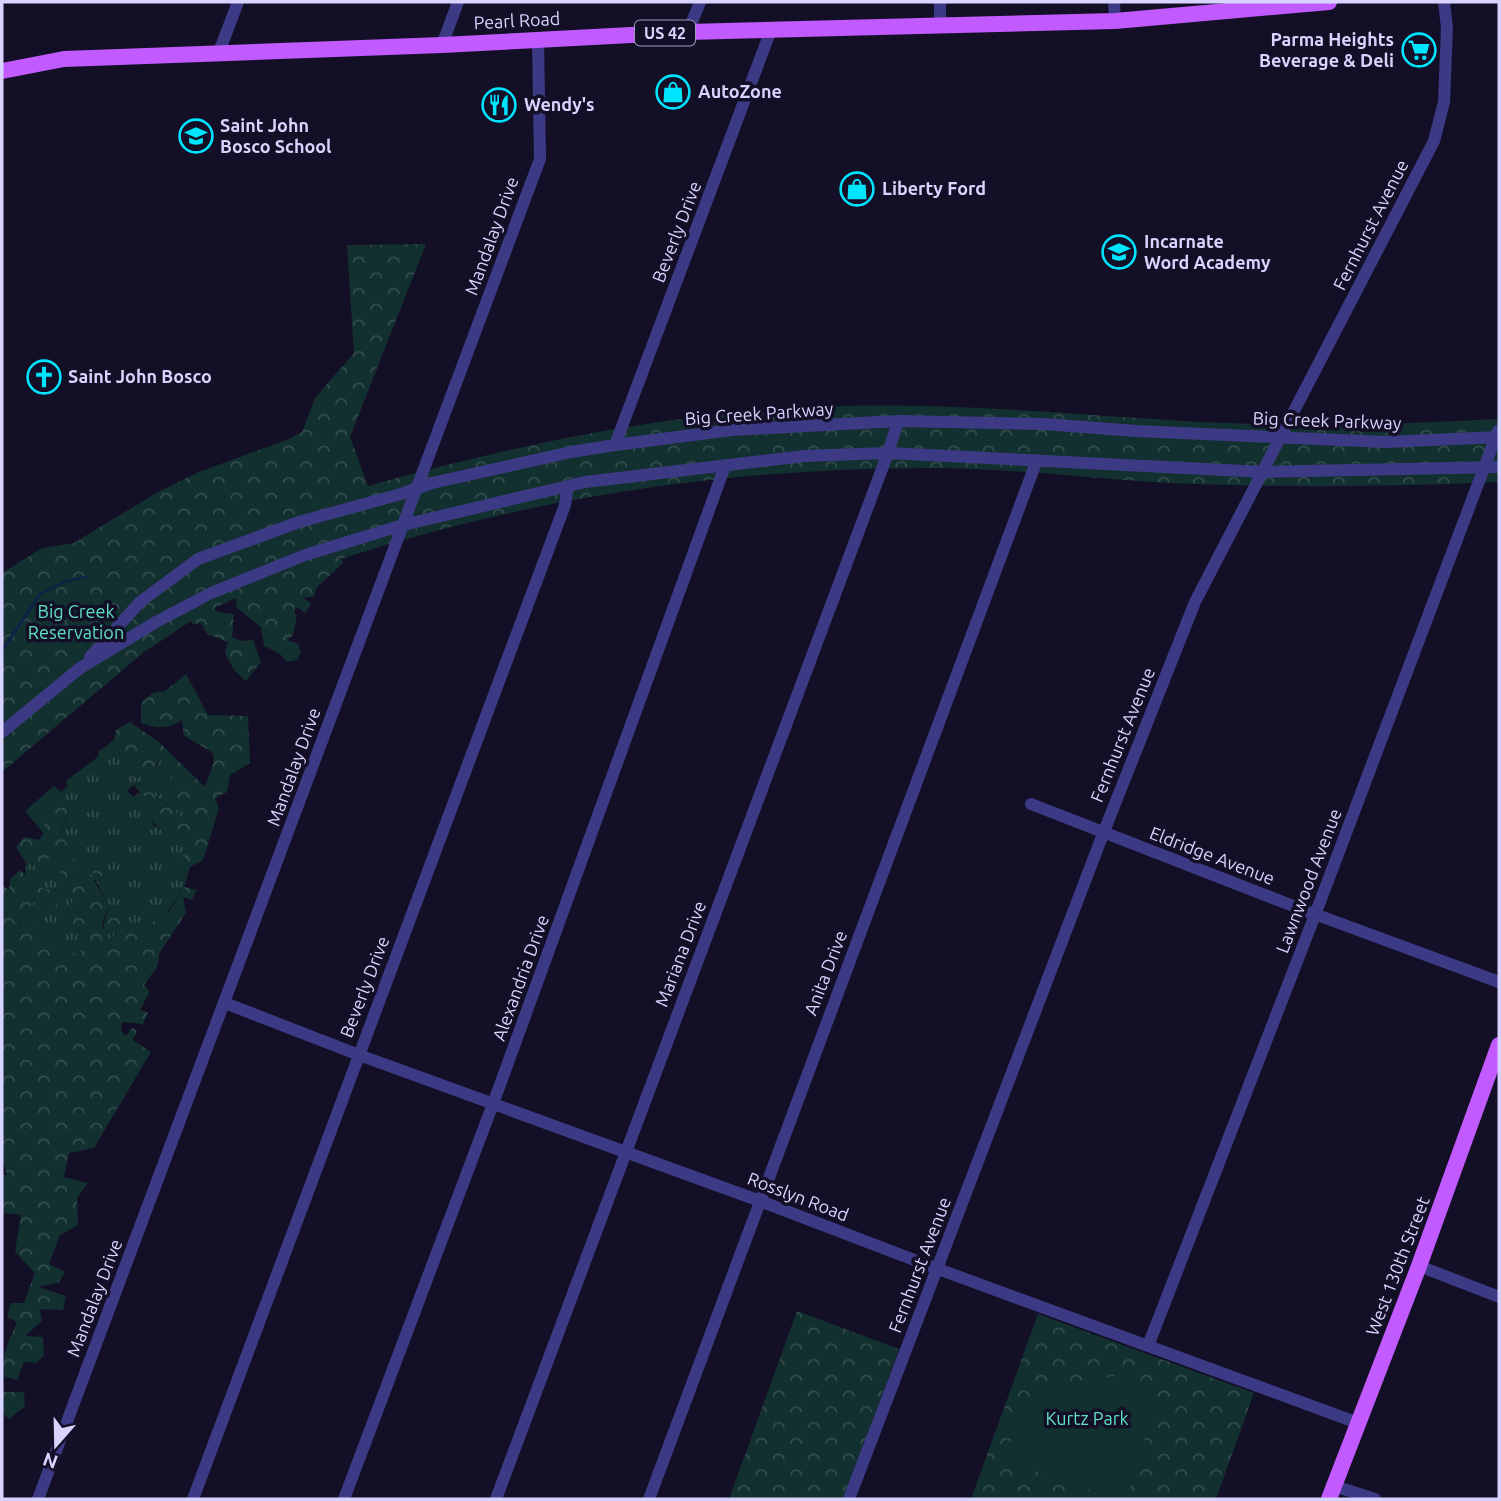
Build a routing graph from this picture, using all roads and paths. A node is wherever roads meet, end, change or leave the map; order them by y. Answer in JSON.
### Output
{"nodes":[{"id":1,"x":238,"y":2,"type":"edge"},
{"id":2,"x":458,"y":2,"type":"edge"},
{"id":3,"x":700,"y":2,"type":"edge"},
{"id":4,"x":940,"y":2,"type":"edge"},
{"id":5,"x":1114,"y":2,"type":"edge"},
{"id":6,"x":1329,"y":2,"type":"edge"},
{"id":7,"x":1444,"y":2,"type":"edge"},
{"id":8,"x":1285,"y":3,"type":"edge"},
{"id":9,"x":1115,"y":21,"type":"junction"},
{"id":10,"x":940,"y":24,"type":"junction"},
{"id":11,"x":771,"y":30,"type":"junction"},
{"id":12,"x":688,"y":32,"type":"junction"},
{"id":13,"x":538,"y":39,"type":"junction"},
{"id":14,"x":442,"y":45,"type":"junction"},
{"id":15,"x":219,"y":52,"type":"junction"},
{"id":16,"x":2,"y":71,"type":"edge"},
{"id":17,"x":898,"y":421,"type":"junction"},
{"id":18,"x":1498,"y":434,"type":"edge"},
{"id":19,"x":1280,"y":438,"type":"junction"},
{"id":20,"x":615,"y":445,"type":"junction"},
{"id":21,"x":888,"y":453,"type":"junction"},
{"id":22,"x":1037,"y":460,"type":"junction"},
{"id":23,"x":725,"y":466,"type":"junction"},
{"id":24,"x":1499,"y":467,"type":"edge"},
{"id":25,"x":1484,"y":469,"type":"junction"},
{"id":26,"x":1264,"y":472,"type":"junction"},
{"id":27,"x":568,"y":486,"type":"junction"},
{"id":28,"x":417,"y":488,"type":"junction"},
{"id":29,"x":403,"y":525,"type":"junction"},
{"id":30,"x":140,"y":602,"type":"junction"},
{"id":31,"x":156,"y":622,"type":"junction"},
{"id":32,"x":80,"y":668,"type":"junction"},
{"id":33,"x":2,"y":732,"type":"edge"},
{"id":34,"x":1031,"y":804,"type":"dead end"},
{"id":35,"x":1103,"y":834,"type":"junction"},
{"id":36,"x":1315,"y":915,"type":"junction"},
{"id":37,"x":1499,"y":982,"type":"edge"},
{"id":38,"x":225,"y":1003,"type":"junction"},
{"id":39,"x":1499,"y":1045,"type":"edge"},
{"id":40,"x":359,"y":1055,"type":"junction"},
{"id":41,"x":494,"y":1104,"type":"junction"},
{"id":42,"x":625,"y":1152,"type":"junction"},
{"id":43,"x":760,"y":1201,"type":"junction"},
{"id":44,"x":1419,"y":1266,"type":"junction"},
{"id":45,"x":938,"y":1269,"type":"junction"},
{"id":46,"x":1499,"y":1297,"type":"edge"},
{"id":47,"x":1148,"y":1346,"type":"junction"},
{"id":48,"x":1358,"y":1423,"type":"junction"},
{"id":49,"x":1332,"y":1493,"type":"edge"},
{"id":50,"x":38,"y":1499,"type":"edge"},
{"id":51,"x":193,"y":1499,"type":"edge"},
{"id":52,"x":344,"y":1499,"type":"edge"},
{"id":53,"x":496,"y":1499,"type":"edge"},
{"id":54,"x":649,"y":1499,"type":"edge"},
{"id":55,"x":849,"y":1499,"type":"edge"},
{"id":56,"x":1375,"y":1499,"type":"edge"}],
"edges":[{"from":1,"to":15,"type":"street"},
{"from":2,"to":14,"type":"street"},
{"from":3,"to":12,"type":"street"},
{"from":4,"to":10,"type":"street"},
{"from":5,"to":9,"type":"street"},
{"from":6,"to":8,"type":"main road","name":"Pearl Road","number":"US 42"},
{"from":7,"to":19,"type":"street","name":"Fernhurst Avenue"},
{"from":8,"to":9,"type":"main road","name":"Pearl Road","number":"US 42"},
{"from":9,"to":10,"type":"main road","name":"Pearl Road","number":"US 42"},
{"from":10,"to":11,"type":"main road","name":"Pearl Road","number":"US 42"},
{"from":11,"to":12,"type":"main road","name":"Pearl Road","number":"US 42"},
{"from":11,"to":20,"type":"street","name":"Beverly Drive"},
{"from":12,"to":13,"type":"main road","name":"Pearl Road","number":"US 42"},
{"from":13,"to":14,"type":"main road","name":"Pearl Road","number":"US 42"},
{"from":13,"to":28,"type":"street","name":"Mandalay Drive"},
{"from":14,"to":15,"type":"main road","name":"Pearl Road","number":"US 42"},
{"from":15,"to":16,"type":"main road","name":"Pearl Road","number":"US 42"},
{"from":17,"to":19,"type":"street","name":"Big Creek Parkway"},
{"from":17,"to":20,"type":"street","name":"Big Creek Parkway"},
{"from":17,"to":21,"type":"street","name":"Mariana Drive"},
{"from":18,"to":19,"type":"street","name":"Big Creek Parkway"},
{"from":18,"to":25,"type":"street","name":"Lawnwood Avenue"},
{"from":19,"to":26,"type":"street","name":"Fernhurst Avenue"},
{"from":20,"to":28,"type":"street","name":"Big Creek Parkway"},
{"from":21,"to":22,"type":"street","name":"Big Creek Parkway"},
{"from":21,"to":23,"type":"street","name":"Big Creek Parkway"},
{"from":21,"to":42,"type":"street","name":"Mariana Drive"},
{"from":22,"to":26,"type":"street","name":"Big Creek Parkway"},
{"from":22,"to":43,"type":"street","name":"Anita Drive"},
{"from":23,"to":27,"type":"street","name":"Big Creek Parkway"},
{"from":23,"to":41,"type":"street","name":"Alexandria Drive"},
{"from":24,"to":25,"type":"street","name":"Big Creek Parkway"},
{"from":25,"to":26,"type":"street","name":"Big Creek Parkway"},
{"from":25,"to":36,"type":"street","name":"Lawnwood Avenue"},
{"from":26,"to":35,"type":"street","name":"Fernhurst Avenue"},
{"from":27,"to":29,"type":"street","name":"Big Creek Parkway"},
{"from":27,"to":40,"type":"street","name":"Beverly Drive"},
{"from":28,"to":29,"type":"street","name":"Mandalay Drive"},
{"from":28,"to":30,"type":"street","name":"Big Creek Parkway"},
{"from":29,"to":31,"type":"street","name":"Big Creek Parkway"},
{"from":29,"to":38,"type":"street","name":"Mandalay Drive"},
{"from":30,"to":31,"type":"street"},
{"from":30,"to":32,"type":"street","name":"Big Creek Parkway"},
{"from":31,"to":32,"type":"street","name":"Big Creek Parkway"},
{"from":32,"to":33,"type":"street","name":"Big Creek Parkway"},
{"from":34,"to":35,"type":"street","name":"Eldridge Avenue"},
{"from":35,"to":36,"type":"street","name":"Eldridge Avenue"},
{"from":35,"to":45,"type":"street","name":"Fernhurst Avenue"},
{"from":36,"to":37,"type":"street","name":"Eldridge Avenue"},
{"from":36,"to":47,"type":"street","name":"Lawnwood Avenue"},
{"from":38,"to":40,"type":"street","name":"Rosslyn Road"},
{"from":38,"to":50,"type":"street","name":"Mandalay Drive"},
{"from":39,"to":44,"type":"main road","name":"West 130th Street"},
{"from":40,"to":41,"type":"street","name":"Rosslyn Road"},
{"from":40,"to":51,"type":"street","name":"Beverly Drive"},
{"from":41,"to":42,"type":"street","name":"Rosslyn Road"},
{"from":41,"to":52,"type":"street","name":"Alexandria Drive"},
{"from":42,"to":43,"type":"street","name":"Rosslyn Road"},
{"from":42,"to":53,"type":"street","name":"Mariana Drive"},
{"from":43,"to":45,"type":"street","name":"Rosslyn Road"},
{"from":43,"to":54,"type":"street","name":"Anita Drive"},
{"from":44,"to":46,"type":"street"},
{"from":44,"to":48,"type":"main road","name":"West 130th Street"},
{"from":45,"to":47,"type":"street","name":"Rosslyn Road"},
{"from":45,"to":55,"type":"street","name":"Fernhurst Avenue"},
{"from":47,"to":48,"type":"street","name":"Rosslyn Road"},
{"from":48,"to":49,"type":"main road","name":"West 130th Street"},
{"from":49,"to":56,"type":"street"}]}
